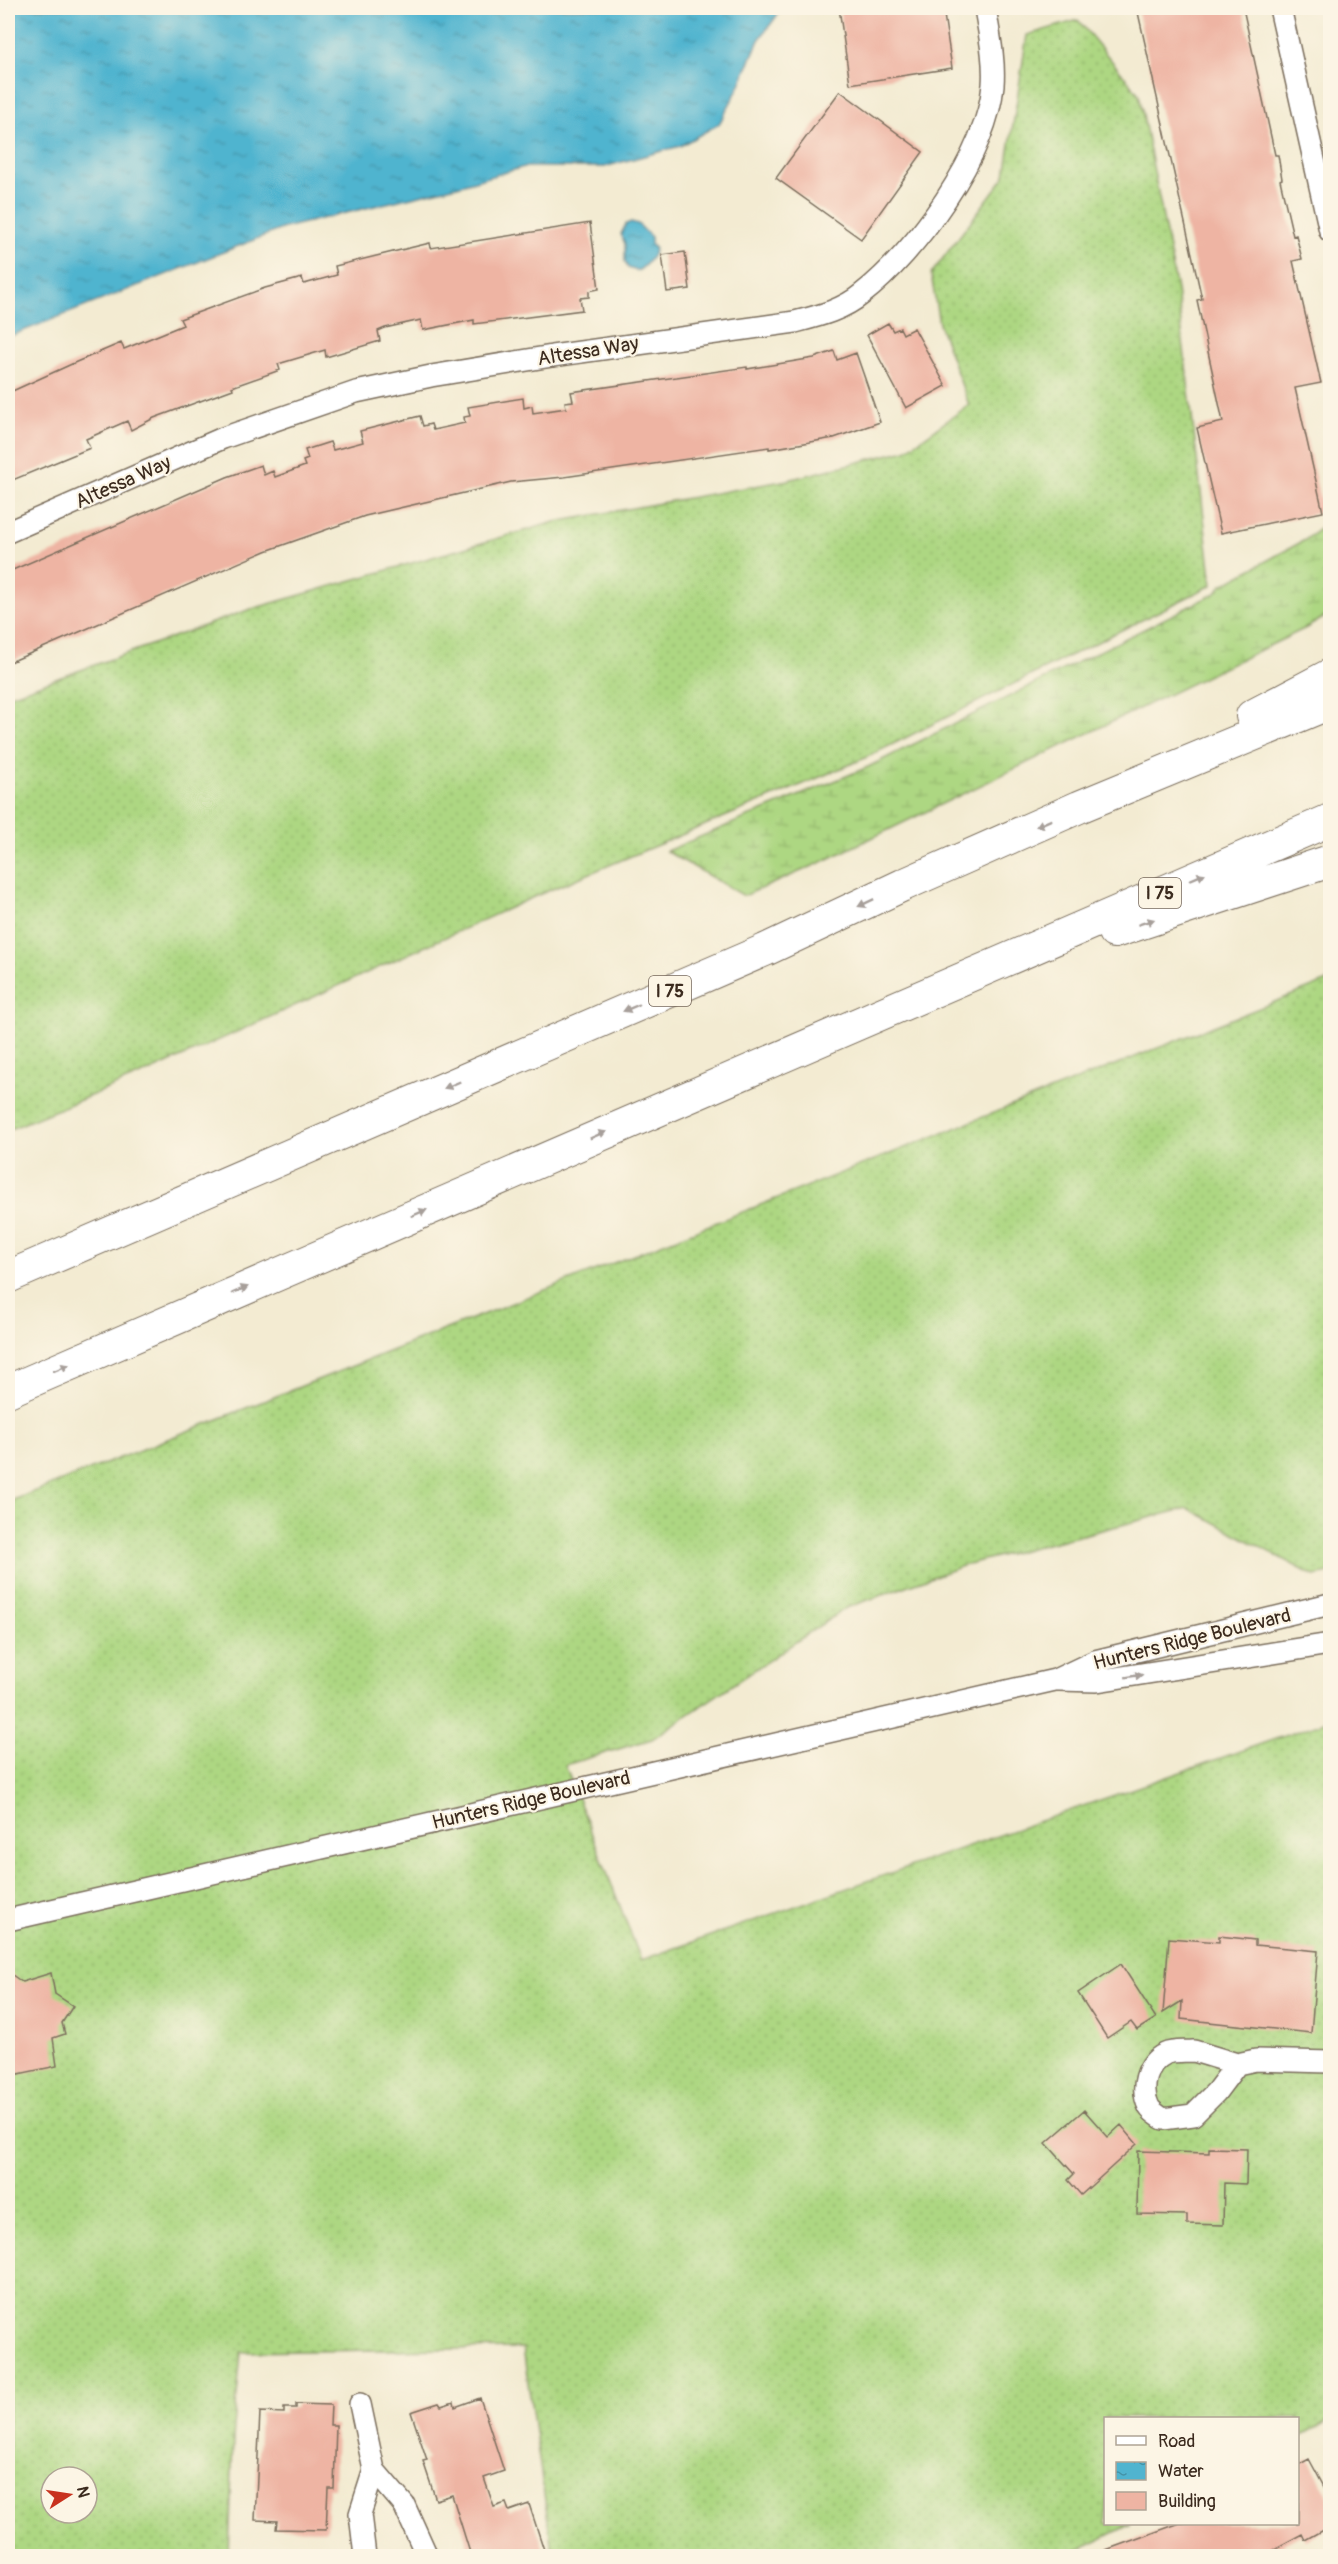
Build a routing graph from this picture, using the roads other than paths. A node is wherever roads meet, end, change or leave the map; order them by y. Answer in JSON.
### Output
{"nodes":[{"id":1,"x":985,"y":8,"type":"edge"},
{"id":2,"x":1280,"y":8,"type":"edge"},
{"id":3,"x":1330,"y":231,"type":"edge"},
{"id":4,"x":8,"y":532,"type":"edge"},
{"id":5,"x":1330,"y":675,"type":"edge"},
{"id":6,"x":1330,"y":703,"type":"edge"},
{"id":7,"x":1079,"y":807,"type":"junction"},
{"id":8,"x":1330,"y":820,"type":"edge"},
{"id":9,"x":1330,"y":861,"type":"edge"},
{"id":10,"x":989,"y":966,"type":"junction"},
{"id":11,"x":8,"y":1277,"type":"edge"},
{"id":12,"x":8,"y":1391,"type":"edge"},
{"id":13,"x":1330,"y":1604,"type":"edge"},
{"id":14,"x":1330,"y":1644,"type":"edge"},
{"id":15,"x":1055,"y":1680,"type":"junction"},
{"id":16,"x":8,"y":1920,"type":"edge"},
{"id":17,"x":1330,"y":2062,"type":"edge"},
{"id":18,"x":1237,"y":2064,"type":"dead end"},
{"id":19,"x":360,"y":2404,"type":"dead end"},
{"id":20,"x":374,"y":2470,"type":"junction"},
{"id":21,"x":365,"y":2556,"type":"edge"},
{"id":22,"x":427,"y":2556,"type":"edge"}],
"edges":[{"from":1,"to":4,"type":"street","name":"Altessa Way"},
{"from":2,"to":3,"type":"street"},
{"from":5,"to":7,"type":"highway"},
{"from":6,"to":7,"type":"highway","number":"I 75"},
{"from":7,"to":11,"type":"highway","number":"I 75","one_way":true},
{"from":10,"to":8,"type":"highway","number":"I 75","one_way":true},
{"from":10,"to":9,"type":"highway","one_way":true},
{"from":12,"to":10,"type":"highway","number":"I 75","one_way":true},
{"from":13,"to":15,"type":"street","name":"Hunters Ridge Boulevard"},
{"from":15,"to":14,"type":"street","name":"Hunters Ridge Boulevard","one_way":true},
{"from":15,"to":16,"type":"street","name":"Hunters Ridge Boulevard"},
{"from":17,"to":18,"type":"street"},
{"from":19,"to":20,"type":"street"},
{"from":20,"to":21,"type":"street"},
{"from":20,"to":22,"type":"street"}]}
